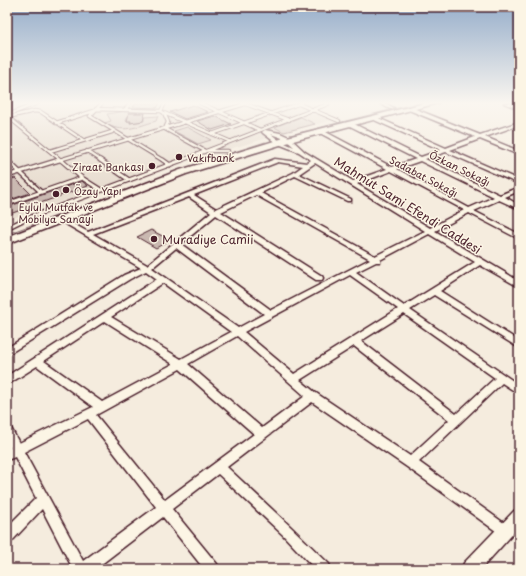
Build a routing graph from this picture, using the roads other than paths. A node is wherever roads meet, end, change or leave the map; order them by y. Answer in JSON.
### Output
{"nodes":[{"id":1,"x":24,"y":130,"type":"edge"},
{"id":2,"x":67,"y":130,"type":"edge"},
{"id":3,"x":109,"y":130,"type":"edge"},
{"id":4,"x":161,"y":130,"type":"edge"},
{"id":5,"x":167,"y":130,"type":"edge"},
{"id":6,"x":202,"y":130,"type":"edge"},
{"id":7,"x":224,"y":130,"type":"edge"},
{"id":8,"x":260,"y":130,"type":"edge"},
{"id":9,"x":280,"y":130,"type":"edge"},
{"id":10,"x":301,"y":130,"type":"edge"},
{"id":11,"x":325,"y":130,"type":"edge"},
{"id":12,"x":362,"y":130,"type":"edge"},
{"id":13,"x":402,"y":130,"type":"edge"},
{"id":14,"x":463,"y":130,"type":"edge"},
{"id":15,"x":499,"y":130,"type":"edge"},
{"id":16,"x":320,"y":131,"type":"junction"},
{"id":17,"x":112,"y":132,"type":"junction"},
{"id":18,"x":212,"y":134,"type":"junction"},
{"id":19,"x":275,"y":136,"type":"junction"},
{"id":20,"x":478,"y":137,"type":"junction"},
{"id":21,"x":128,"y":138,"type":"junction"},
{"id":22,"x":83,"y":140,"type":"junction"},
{"id":23,"x":229,"y":141,"type":"junction"},
{"id":24,"x":445,"y":148,"type":"junction"},
{"id":25,"x":50,"y":151,"type":"junction"},
{"id":26,"x":87,"y":151,"type":"junction"},
{"id":27,"x":205,"y":151,"type":"junction"},
{"id":28,"x":228,"y":151,"type":"junction"},
{"id":29,"x":303,"y":153,"type":"junction"},
{"id":30,"x":519,"y":153,"type":"edge"},
{"id":31,"x":420,"y":159,"type":"junction"},
{"id":32,"x":7,"y":160,"type":"edge"},
{"id":33,"x":61,"y":160,"type":"junction"},
{"id":34,"x":315,"y":160,"type":"junction"},
{"id":35,"x":170,"y":165,"type":"junction"},
{"id":36,"x":307,"y":165,"type":"junction"},
{"id":37,"x":391,"y":170,"type":"junction"},
{"id":38,"x":21,"y":172,"type":"junction"},
{"id":39,"x":295,"y":174,"type":"junction"},
{"id":40,"x":7,"y":176,"type":"edge"},
{"id":41,"x":82,"y":178,"type":"junction"},
{"id":42,"x":129,"y":180,"type":"junction"},
{"id":43,"x":519,"y":182,"type":"edge"},
{"id":44,"x":354,"y":183,"type":"junction"},
{"id":45,"x":519,"y":189,"type":"edge"},
{"id":46,"x":101,"y":190,"type":"junction"},
{"id":47,"x":42,"y":192,"type":"junction"},
{"id":48,"x":255,"y":192,"type":"junction"},
{"id":49,"x":190,"y":195,"type":"junction"},
{"id":50,"x":499,"y":198,"type":"junction"},
{"id":51,"x":349,"y":200,"type":"dead end"},
{"id":52,"x":7,"y":204,"type":"edge"},
{"id":53,"x":519,"y":207,"type":"edge"},
{"id":54,"x":468,"y":211,"type":"junction"},
{"id":55,"x":215,"y":212,"type":"junction"},
{"id":56,"x":61,"y":219,"type":"junction"},
{"id":57,"x":7,"y":230,"type":"edge"},
{"id":58,"x":431,"y":231,"type":"junction"},
{"id":59,"x":88,"y":234,"type":"junction"},
{"id":60,"x":519,"y":237,"type":"edge"},
{"id":61,"x":7,"y":240,"type":"edge"},
{"id":62,"x":176,"y":244,"type":"junction"},
{"id":63,"x":377,"y":260,"type":"junction"},
{"id":64,"x":480,"y":262,"type":"junction"},
{"id":65,"x":147,"y":268,"type":"junction"},
{"id":66,"x":352,"y":273,"type":"junction"},
{"id":67,"x":319,"y":278,"type":"dead end"},
{"id":68,"x":163,"y":279,"type":"junction"},
{"id":69,"x":519,"y":284,"type":"edge"},
{"id":70,"x":434,"y":291,"type":"junction"},
{"id":71,"x":405,"y":309,"type":"junction"},
{"id":72,"x":270,"y":314,"type":"junction"},
{"id":73,"x":105,"y":317,"type":"junction"},
{"id":74,"x":238,"y":332,"type":"junction"},
{"id":75,"x":354,"y":341,"type":"junction"},
{"id":76,"x":519,"y":345,"type":"edge"},
{"id":77,"x":7,"y":352,"type":"edge"},
{"id":78,"x":37,"y":361,"type":"junction"},
{"id":79,"x":181,"y":364,"type":"junction"},
{"id":80,"x":502,"y":377,"type":"junction"},
{"id":81,"x":294,"y":379,"type":"junction"},
{"id":82,"x":7,"y":381,"type":"edge"},
{"id":83,"x":519,"y":390,"type":"edge"},
{"id":84,"x":312,"y":396,"type":"junction"},
{"id":85,"x":101,"y":407,"type":"junction"},
{"id":86,"x":89,"y":413,"type":"junction"},
{"id":87,"x":456,"y":420,"type":"junction"},
{"id":88,"x":7,"y":431,"type":"edge"},
{"id":89,"x":262,"y":434,"type":"junction"},
{"id":90,"x":11,"y":453,"type":"edge"},
{"id":91,"x":411,"y":463,"type":"junction"},
{"id":92,"x":218,"y":467,"type":"junction"},
{"id":93,"x":42,"y":500,"type":"junction"},
{"id":94,"x":164,"y":508,"type":"junction"},
{"id":95,"x":519,"y":516,"type":"edge"},
{"id":96,"x":504,"y":530,"type":"junction"},
{"id":97,"x":7,"y":536,"type":"edge"},
{"id":98,"x":80,"y":569,"type":"edge"},
{"id":99,"x":84,"y":569,"type":"edge"},
{"id":100,"x":212,"y":569,"type":"edge"},
{"id":101,"x":324,"y":569,"type":"edge"},
{"id":102,"x":470,"y":569,"type":"edge"}],
"edges":[{"from":1,"to":25,"type":"lane"},
{"from":2,"to":22,"type":"lane"},
{"from":3,"to":17,"type":"lane"},
{"from":4,"to":21,"type":"lane"},
{"from":5,"to":27,"type":"lane"},
{"from":6,"to":18,"type":"lane"},
{"from":7,"to":18,"type":"lane"},
{"from":8,"to":19,"type":"lane"},
{"from":9,"to":19,"type":"lane"},
{"from":10,"to":19,"type":"main road"},
{"from":11,"to":16,"type":"main road"},
{"from":12,"to":31,"type":"street","name":"Özkan Sokağı"},
{"from":13,"to":24,"type":"street"},
{"from":14,"to":20,"type":"street"},
{"from":15,"to":20,"type":"street"},
{"from":16,"to":19,"type":"main road"},
{"from":16,"to":37,"type":"street","name":"Sadabat Sokağı"},
{"from":17,"to":21,"type":"lane"},
{"from":17,"to":22,"type":"lane"},
{"from":18,"to":23,"type":"lane"},
{"from":19,"to":23,"type":"lane"},
{"from":19,"to":28,"type":"main road"},
{"from":19,"to":29,"type":"street","name":"Mahmut Sami Efendi Caddesi"},
{"from":19,"to":29,"type":"street"},
{"from":19,"to":56,"type":"main road"},
{"from":20,"to":24,"type":"street"},
{"from":20,"to":30,"type":"street"},
{"from":21,"to":26,"type":"lane"},
{"from":21,"to":35,"type":"lane"},
{"from":22,"to":25,"type":"lane"},
{"from":23,"to":27,"type":"lane"},
{"from":24,"to":31,"type":"street"},
{"from":24,"to":43,"type":"street"},
{"from":25,"to":33,"type":"lane"},
{"from":26,"to":33,"type":"lane"},
{"from":26,"to":42,"type":"lane"},
{"from":27,"to":28,"type":"lane"},
{"from":27,"to":35,"type":"lane"},
{"from":28,"to":57,"type":"main road"},
{"from":29,"to":34,"type":"street","name":"Mahmut Sami Efendi Caddesi"},
{"from":31,"to":37,"type":"street"},
{"from":31,"to":50,"type":"street","name":"Özkan Sokağı"},
{"from":32,"to":38,"type":"lane"},
{"from":33,"to":38,"type":"lane"},
{"from":33,"to":41,"type":"lane"},
{"from":34,"to":36,"type":"street"},
{"from":34,"to":44,"type":"street","name":"Mahmut Sami Efendi Caddesi"},
{"from":35,"to":42,"type":"lane"},
{"from":36,"to":39,"type":"street"},
{"from":36,"to":49,"type":"street"},
{"from":37,"to":44,"type":"street"},
{"from":37,"to":54,"type":"street","name":"Sadabat Sokağı"},
{"from":38,"to":40,"type":"lane"},
{"from":38,"to":47,"type":"lane"},
{"from":39,"to":48,"type":"street"},
{"from":39,"to":51,"type":"street"},
{"from":41,"to":46,"type":"lane"},
{"from":41,"to":47,"type":"lane"},
{"from":42,"to":46,"type":"lane"},
{"from":44,"to":58,"type":"street","name":"Mahmut Sami Efendi Caddesi"},
{"from":45,"to":50,"type":"street"},
{"from":46,"to":57,"type":"lane"},
{"from":47,"to":52,"type":"lane"},
{"from":48,"to":55,"type":"street"},
{"from":48,"to":63,"type":"street"},
{"from":49,"to":55,"type":"street"},
{"from":49,"to":59,"type":"street"},
{"from":50,"to":53,"type":"street","name":"Özkan Sokağı"},
{"from":50,"to":54,"type":"street"},
{"from":54,"to":58,"type":"street"},
{"from":54,"to":60,"type":"street","name":"Sadabat Sokağı"},
{"from":55,"to":62,"type":"street"},
{"from":55,"to":67,"type":"street"},
{"from":56,"to":59,"type":"street"},
{"from":56,"to":61,"type":"main road"},
{"from":58,"to":63,"type":"street"},
{"from":58,"to":64,"type":"street","name":"Mahmut Sami Efendi Caddesi"},
{"from":59,"to":65,"type":"street"},
{"from":62,"to":65,"type":"street"},
{"from":62,"to":72,"type":"street"},
{"from":63,"to":66,"type":"street"},
{"from":64,"to":69,"type":"street","name":"Mahmut Sami Efendi Caddesi"},
{"from":64,"to":70,"type":"street"},
{"from":65,"to":68,"type":"street"},
{"from":65,"to":77,"type":"street"},
{"from":66,"to":71,"type":"street"},
{"from":66,"to":72,"type":"street"},
{"from":68,"to":73,"type":"street"},
{"from":68,"to":74,"type":"street"},
{"from":70,"to":71,"type":"street"},
{"from":70,"to":76,"type":"street"},
{"from":71,"to":75,"type":"street"},
{"from":71,"to":80,"type":"street"},
{"from":72,"to":74,"type":"street"},
{"from":73,"to":78,"type":"street"},
{"from":73,"to":79,"type":"street"},
{"from":74,"to":79,"type":"street"},
{"from":74,"to":81,"type":"street"},
{"from":75,"to":81,"type":"street"},
{"from":75,"to":87,"type":"street"},
{"from":78,"to":82,"type":"street"},
{"from":78,"to":85,"type":"street"},
{"from":79,"to":85,"type":"street"},
{"from":79,"to":89,"type":"street"},
{"from":80,"to":83,"type":"street"},
{"from":80,"to":87,"type":"street"},
{"from":81,"to":84,"type":"street"},
{"from":84,"to":89,"type":"street"},
{"from":84,"to":91,"type":"street"},
{"from":85,"to":86,"type":"street"},
{"from":86,"to":90,"type":"street"},
{"from":86,"to":94,"type":"street"},
{"from":87,"to":91,"type":"street"},
{"from":88,"to":90,"type":"street"},
{"from":89,"to":92,"type":"street"},
{"from":90,"to":93,"type":"street"},
{"from":91,"to":96,"type":"street"},
{"from":92,"to":94,"type":"street"},
{"from":92,"to":101,"type":"street"},
{"from":93,"to":97,"type":"street"},
{"from":93,"to":98,"type":"street"},
{"from":94,"to":99,"type":"street"},
{"from":94,"to":100,"type":"street"},
{"from":95,"to":96,"type":"street"},
{"from":96,"to":102,"type":"street"}]}
